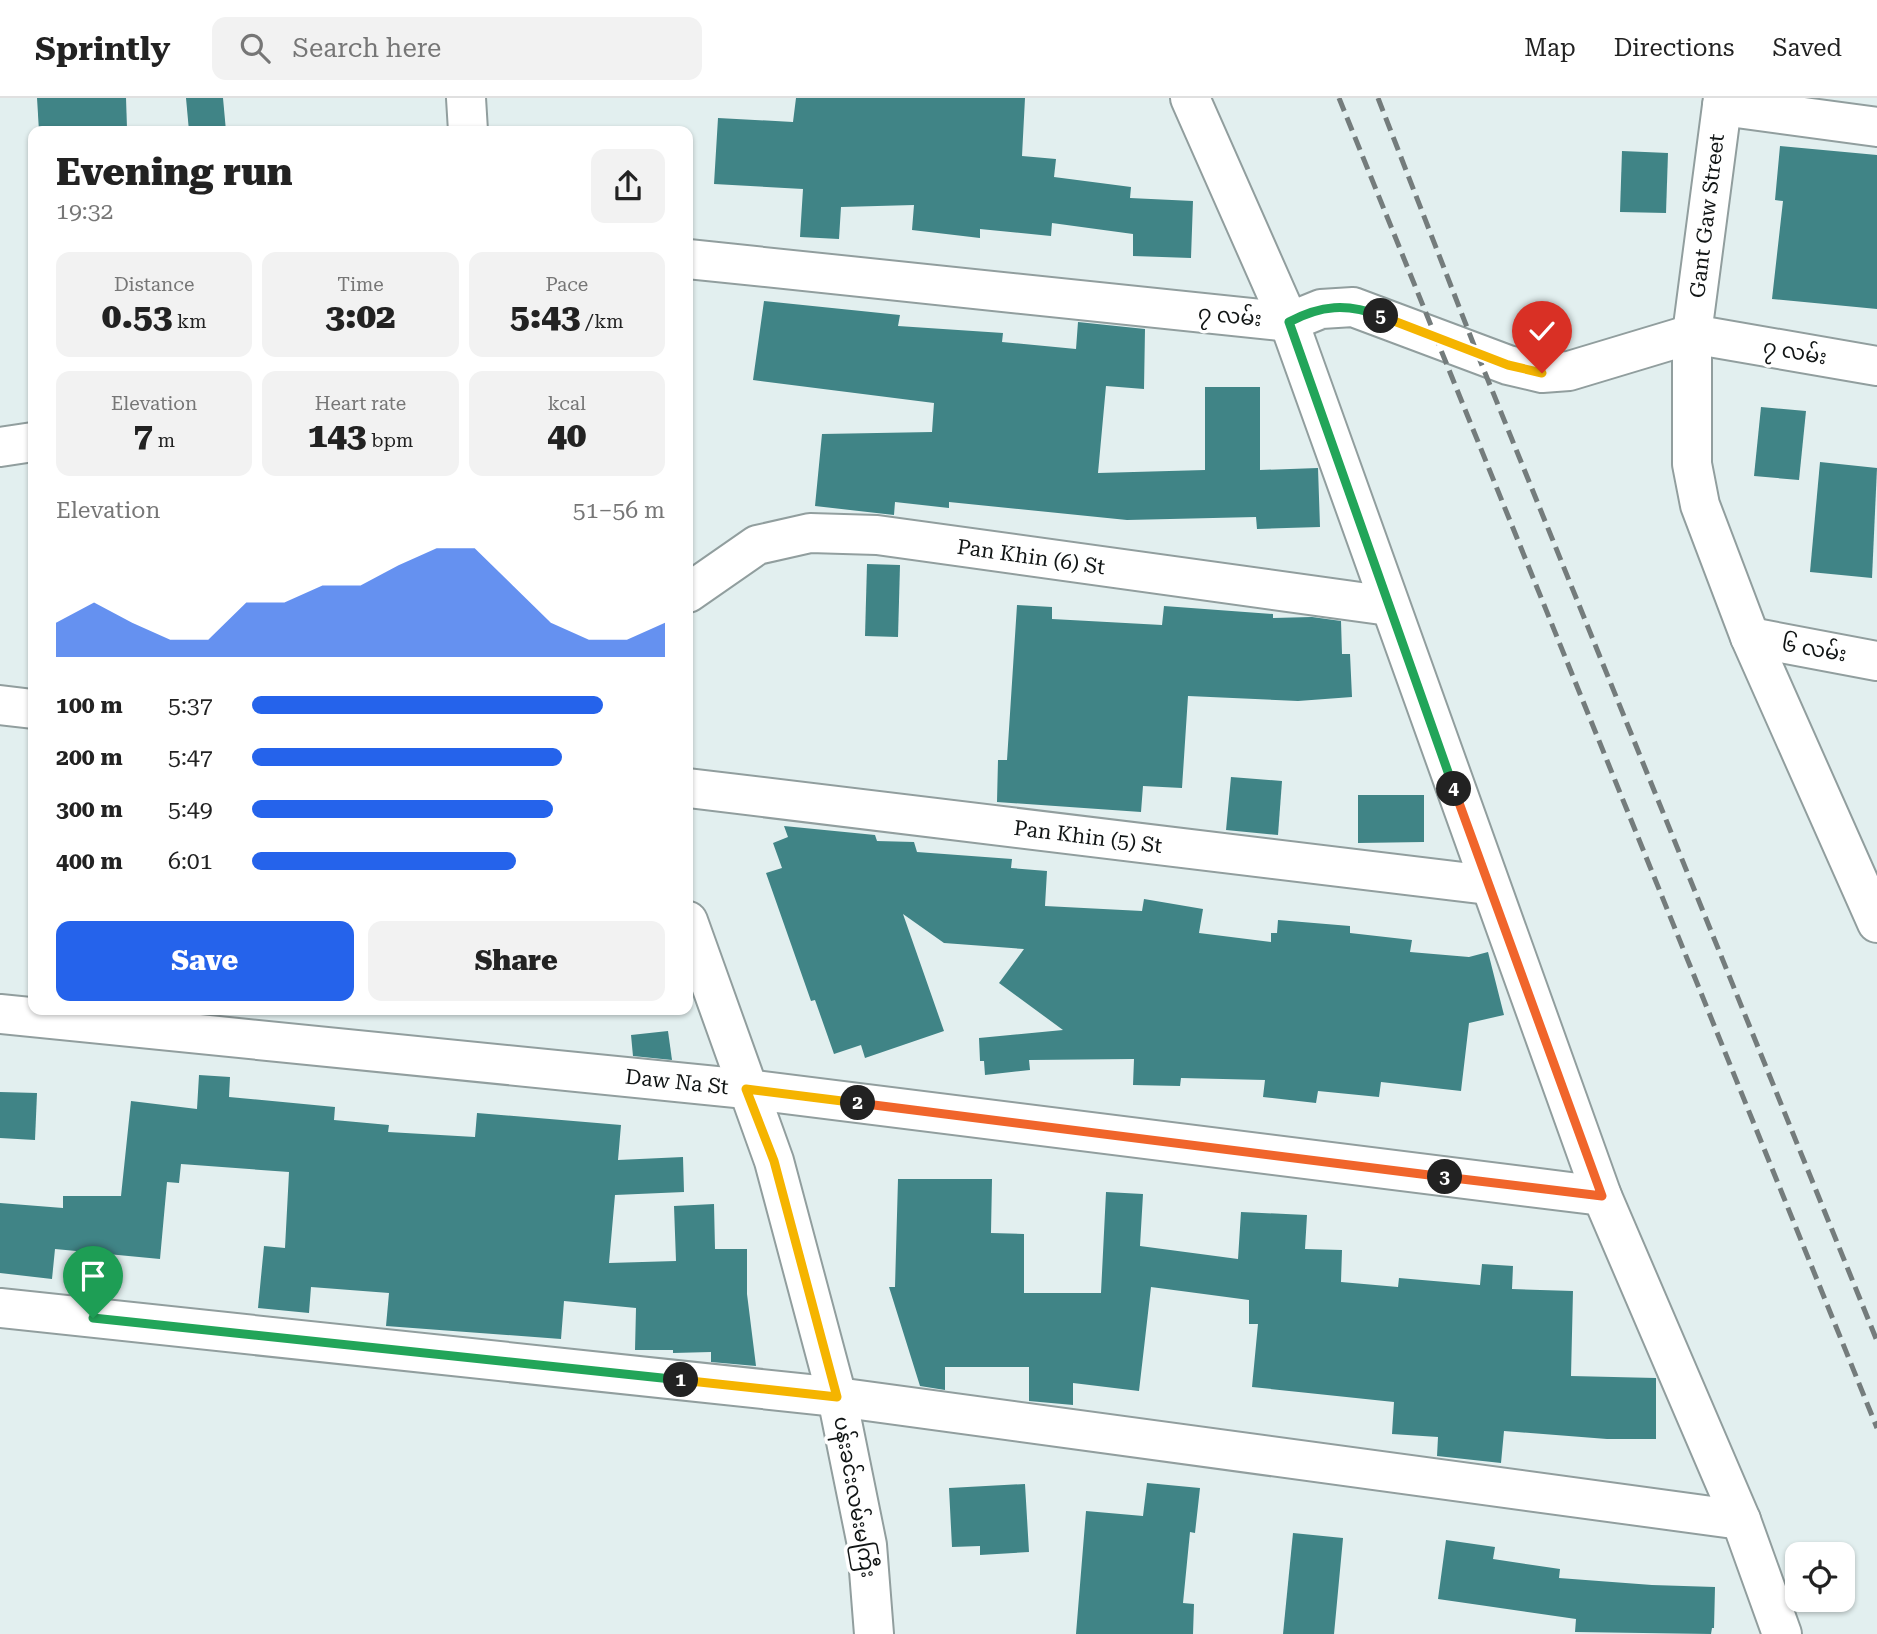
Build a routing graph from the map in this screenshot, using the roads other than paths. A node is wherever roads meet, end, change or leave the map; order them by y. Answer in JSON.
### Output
{"nodes":[{"id":1,"x":466,"y":98,"type":"edge"},
{"id":2,"x":1190,"y":98,"type":"edge"},
{"id":3,"x":1722,"y":102,"type":"edge"},
{"id":4,"x":468,"y":126,"type":"edge"},
{"id":5,"x":1877,"y":127,"type":"edge"},
{"id":6,"x":693,"y":260,"type":"edge"},
{"id":7,"x":1289,"y":322,"type":"junction"},
{"id":8,"x":1692,"y":334,"type":"junction"},
{"id":9,"x":1877,"y":366,"type":"edge"},
{"id":10,"x":28,"y":443,"type":"edge"},
{"id":11,"x":0,"y":447,"type":"edge"},
{"id":12,"x":693,"y":590,"type":"edge"},
{"id":13,"x":1389,"y":607,"type":"junction"},
{"id":14,"x":1750,"y":637,"type":"junction"},
{"id":15,"x":1877,"y":661,"type":"edge"},
{"id":16,"x":0,"y":705,"type":"edge"},
{"id":17,"x":28,"y":708,"type":"edge"},
{"id":18,"x":693,"y":789,"type":"edge"},
{"id":19,"x":1488,"y":885,"type":"junction"},
{"id":20,"x":1876,"y":919,"type":"edge"},
{"id":21,"x":693,"y":935,"type":"edge"},
{"id":22,"x":0,"y":1014,"type":"edge"},
{"id":23,"x":746,"y":1089,"type":"junction"},
{"id":24,"x":1602,"y":1196,"type":"junction"},
{"id":25,"x":0,"y":1308,"type":"edge"},
{"id":26,"x":837,"y":1397,"type":"junction"},
{"id":27,"x":1741,"y":1520,"type":"junction"},
{"id":28,"x":874,"y":1634,"type":"edge"},
{"id":29,"x":1782,"y":1634,"type":"edge"}],
"edges":[{"from":1,"to":4,"type":"street"},
{"from":2,"to":7,"type":"street"},
{"from":3,"to":5,"type":"street"},
{"from":3,"to":8,"type":"street","name":"Gant Gaw Street"},
{"from":6,"to":7,"type":"street","name":"၇ လမ်း"},
{"from":7,"to":8,"type":"street","name":"၇ လမ်း"},
{"from":7,"to":13,"type":"street"},
{"from":8,"to":9,"type":"street","name":"၇ လမ်း"},
{"from":8,"to":14,"type":"street","name":"Gant Gaw Street"},
{"from":10,"to":11,"type":"street"},
{"from":12,"to":13,"type":"street","name":"Pan Khin (6) St"},
{"from":13,"to":19,"type":"street"},
{"from":14,"to":15,"type":"street","name":"၆ လမ်း"},
{"from":14,"to":20,"type":"street","name":"Gant Gaw Street"},
{"from":16,"to":17,"type":"street"},
{"from":18,"to":19,"type":"street","name":"Pan Khin (5) St"},
{"from":19,"to":24,"type":"street"},
{"from":21,"to":23,"type":"street","name":"ပန်းခင်းလမ်းမကြီး"},
{"from":22,"to":23,"type":"street","name":"Daw Na St"},
{"from":23,"to":24,"type":"street","name":"Daw Na St"},
{"from":23,"to":26,"type":"street","name":"ပန်းခင်းလမ်းမကြီး"},
{"from":24,"to":27,"type":"street"},
{"from":25,"to":26,"type":"street"},
{"from":26,"to":27,"type":"street"},
{"from":26,"to":28,"type":"street","name":"ပန်းခင်းလမ်းမကြီး"},
{"from":27,"to":29,"type":"street"}]}
